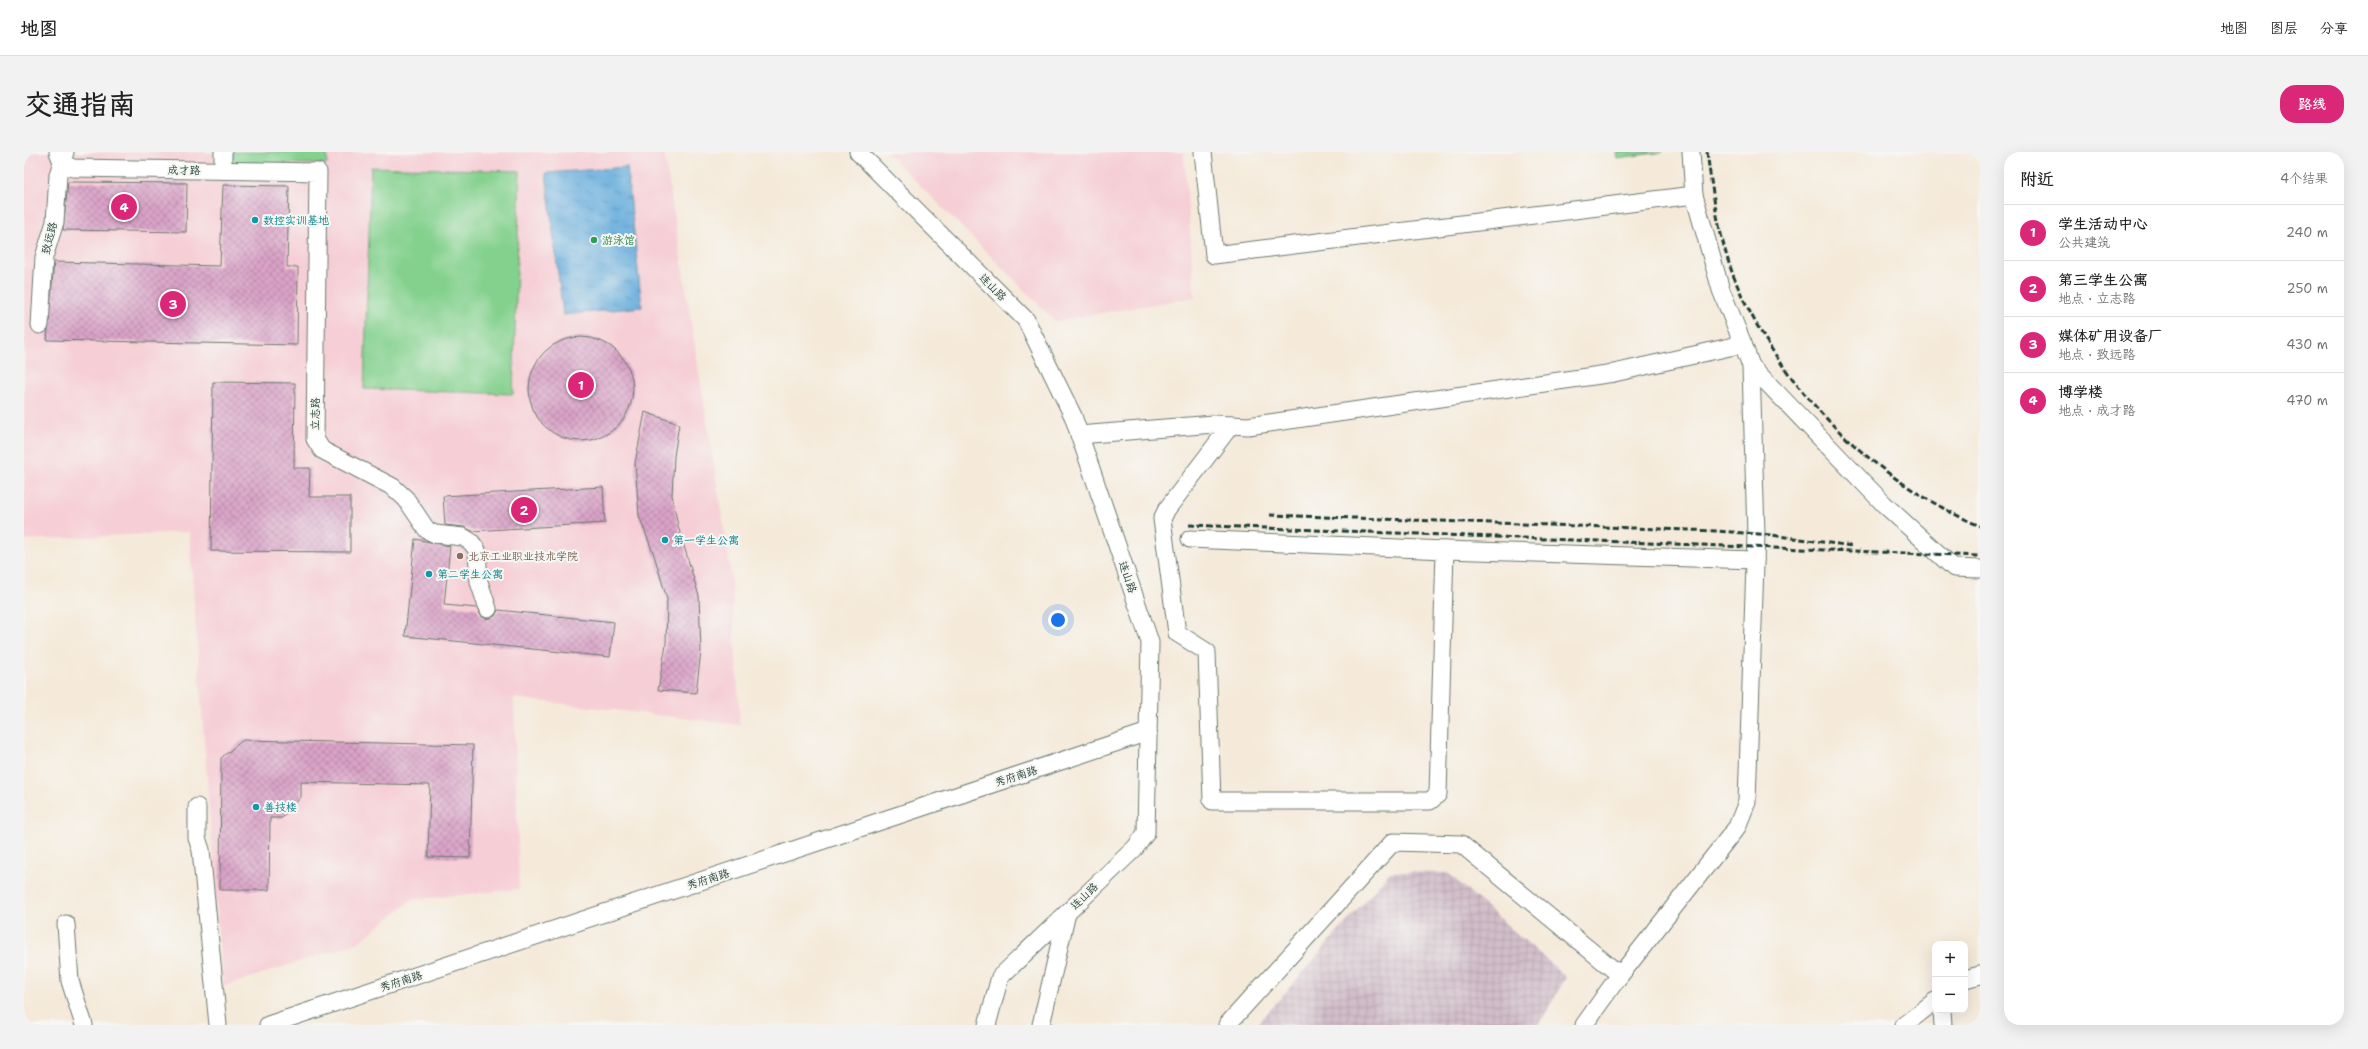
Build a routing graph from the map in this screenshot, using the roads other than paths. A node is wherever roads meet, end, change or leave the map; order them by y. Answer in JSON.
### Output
{"nodes":[{"id":1,"x":223,"y":152,"type":"edge"},
{"id":2,"x":858,"y":152,"type":"edge"},
{"id":3,"x":1203,"y":152,"type":"edge"},
{"id":4,"x":1691,"y":152,"type":"edge"},
{"id":5,"x":62,"y":156,"type":"edge"},
{"id":6,"x":223,"y":170,"type":"junction"},
{"id":7,"x":318,"y":172,"type":"joint"},
{"id":8,"x":1694,"y":195,"type":"junction"},
{"id":9,"x":40,"y":325,"type":"dead end"},
{"id":10,"x":1743,"y":344,"type":"junction"},
{"id":11,"x":1751,"y":366,"type":"junction"},
{"id":12,"x":1231,"y":425,"type":"junction"},
{"id":13,"x":1079,"y":435,"type":"junction"},
{"id":14,"x":1190,"y":539,"type":"dead end"},
{"id":15,"x":1445,"y":550,"type":"junction"},
{"id":16,"x":1754,"y":560,"type":"junction"},
{"id":17,"x":1980,"y":569,"type":"edge"},
{"id":18,"x":488,"y":609,"type":"dead end"},
{"id":19,"x":1177,"y":633,"type":"junction"},
{"id":20,"x":1147,"y":634,"type":"junction"},
{"id":21,"x":1148,"y":732,"type":"junction"},
{"id":22,"x":197,"y":807,"type":"dead end"},
{"id":23,"x":1067,"y":913,"type":"junction"},
{"id":24,"x":66,"y":924,"type":"dead end"},
{"id":25,"x":1620,"y":975,"type":"junction"},
{"id":26,"x":1980,"y":976,"type":"edge"},
{"id":27,"x":1968,"y":978,"type":"edge"},
{"id":28,"x":1932,"y":1003,"type":"edge"},
{"id":29,"x":1942,"y":1013,"type":"edge"},
{"id":30,"x":84,"y":1025,"type":"edge"},
{"id":31,"x":218,"y":1025,"type":"edge"},
{"id":32,"x":268,"y":1025,"type":"edge"},
{"id":33,"x":987,"y":1025,"type":"edge"},
{"id":34,"x":1041,"y":1025,"type":"edge"},
{"id":35,"x":1226,"y":1025,"type":"edge"},
{"id":36,"x":1584,"y":1025,"type":"edge"},
{"id":37,"x":1904,"y":1025,"type":"edge"},
{"id":38,"x":1943,"y":1025,"type":"edge"}],
"edges":[{"from":1,"to":6,"type":"street"},
{"from":2,"to":13,"type":"street","name":"连山路"},
{"from":3,"to":8,"type":"street"},
{"from":4,"to":8,"type":"street"},
{"from":5,"to":6,"type":"street","name":"成才路"},
{"from":5,"to":9,"type":"street","name":"致远路"},
{"from":6,"to":7,"type":"street","name":"成才路"},
{"from":7,"to":18,"type":"street","name":"立志路"},
{"from":8,"to":10,"type":"street"},
{"from":10,"to":11,"type":"street"},
{"from":10,"to":12,"type":"street"},
{"from":11,"to":16,"type":"street"},
{"from":11,"to":17,"type":"street"},
{"from":12,"to":13,"type":"street"},
{"from":12,"to":19,"type":"street"},
{"from":13,"to":20,"type":"street","name":"连山路"},
{"from":14,"to":15,"type":"street"},
{"from":15,"to":16,"type":"street"},
{"from":15,"to":19,"type":"street"},
{"from":16,"to":25,"type":"street"},
{"from":19,"to":20,"type":"street"},
{"from":20,"to":21,"type":"street","name":"连山路"},
{"from":21,"to":23,"type":"street","name":"连山路"},
{"from":21,"to":32,"type":"street","name":"秀府南路"},
{"from":22,"to":31,"type":"street"},
{"from":23,"to":33,"type":"street","name":"连山路"},
{"from":23,"to":34,"type":"street"},
{"from":24,"to":30,"type":"street"},
{"from":25,"to":35,"type":"street"},
{"from":25,"to":36,"type":"street"},
{"from":26,"to":27,"type":"street"},
{"from":28,"to":37,"type":"street"},
{"from":29,"to":38,"type":"street"}]}
